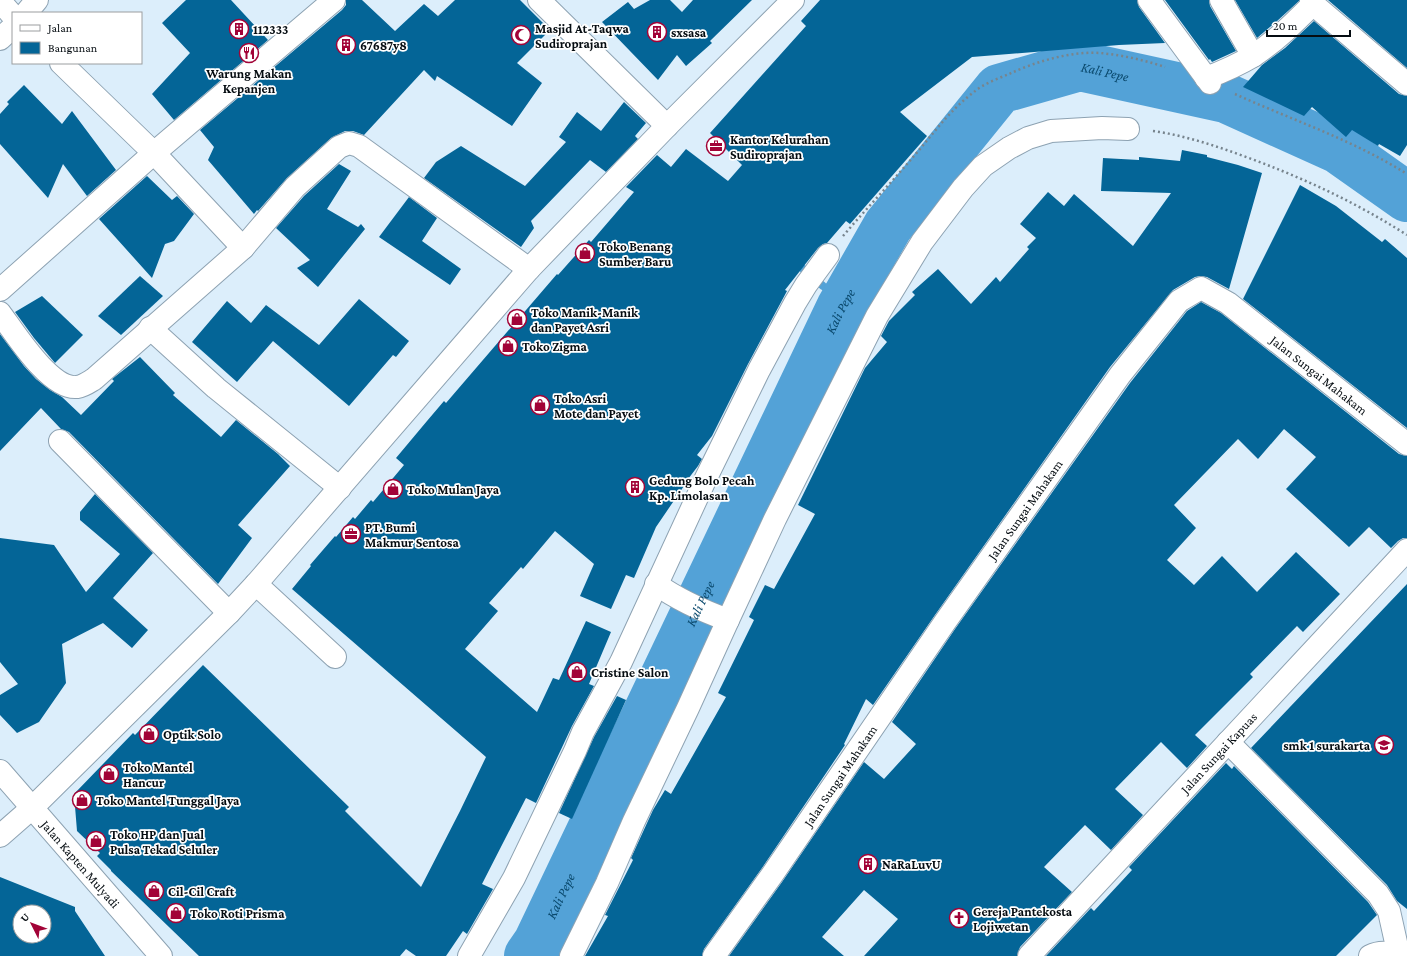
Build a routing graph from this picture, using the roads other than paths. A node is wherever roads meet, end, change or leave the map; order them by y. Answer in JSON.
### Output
{"nodes":[{"id":1,"x":37,"y":0,"type":"edge"},
{"id":2,"x":334,"y":0,"type":"edge"},
{"id":3,"x":539,"y":0,"type":"edge"},
{"id":4,"x":793,"y":0,"type":"edge"},
{"id":5,"x":1149,"y":0,"type":"edge"},
{"id":6,"x":1221,"y":0,"type":"edge"},
{"id":7,"x":0,"y":1,"type":"edge"},
{"id":8,"x":1312,"y":2,"type":"edge"},
{"id":9,"x":27,"y":12,"type":"edge"},
{"id":10,"x":12,"y":15,"type":"edge"},
{"id":11,"x":12,"y":28,"type":"edge"},
{"id":12,"x":0,"y":39,"type":"edge"},
{"id":13,"x":1253,"y":56,"type":"junction"},
{"id":14,"x":62,"y":64,"type":"edge"},
{"id":15,"x":1407,"y":84,"type":"edge"},
{"id":16,"x":667,"y":126,"type":"junction"},
{"id":17,"x":1128,"y":129,"type":"road end"},
{"id":18,"x":154,"y":153,"type":"junction"},
{"id":19,"x":243,"y":248,"type":"junction"},
{"id":20,"x":828,"y":255,"type":"dead end"},
{"id":21,"x":529,"y":269,"type":"junction"},
{"id":22,"x":0,"y":290,"type":"edge"},
{"id":23,"x":0,"y":313,"type":"edge"},
{"id":24,"x":150,"y":328,"type":"junction"},
{"id":25,"x":60,"y":441,"type":"dead end"},
{"id":26,"x":1407,"y":444,"type":"edge"},
{"id":27,"x":340,"y":488,"type":"junction"},
{"id":28,"x":1407,"y":550,"type":"edge"},
{"id":29,"x":256,"y":584,"type":"junction"},
{"id":30,"x":661,"y":588,"type":"junction"},
{"id":31,"x":229,"y":613,"type":"junction"},
{"id":32,"x":720,"y":617,"type":"junction"},
{"id":33,"x":335,"y":657,"type":"dead end"},
{"id":34,"x":1228,"y":742,"type":"junction"},
{"id":35,"x":0,"y":771,"type":"edge"},
{"id":36,"x":32,"y":808,"type":"junction"},
{"id":37,"x":0,"y":836,"type":"edge"},
{"id":38,"x":161,"y":956,"type":"edge"},
{"id":39,"x":469,"y":956,"type":"edge"},
{"id":40,"x":571,"y":956,"type":"edge"},
{"id":41,"x":714,"y":956,"type":"edge"},
{"id":42,"x":1029,"y":956,"type":"edge"},
{"id":43,"x":1370,"y":956,"type":"edge"},
{"id":44,"x":1399,"y":956,"type":"edge"}],
"edges":[{"from":1,"to":9,"type":"street"},
{"from":2,"to":18,"type":"street"},
{"from":3,"to":16,"type":"street"},
{"from":4,"to":16,"type":"street"},
{"from":5,"to":13,"type":"street"},
{"from":6,"to":13,"type":"street"},
{"from":7,"to":10,"type":"street"},
{"from":8,"to":13,"type":"street"},
{"from":8,"to":15,"type":"street"},
{"from":11,"to":12,"type":"street"},
{"from":14,"to":18,"type":"street"},
{"from":16,"to":21,"type":"street"},
{"from":17,"to":32,"type":"street"},
{"from":18,"to":19,"type":"street"},
{"from":18,"to":22,"type":"street"},
{"from":19,"to":21,"type":"street"},
{"from":19,"to":24,"type":"street"},
{"from":20,"to":30,"type":"street"},
{"from":21,"to":27,"type":"street"},
{"from":23,"to":24,"type":"street"},
{"from":24,"to":27,"type":"street"},
{"from":25,"to":31,"type":"street"},
{"from":26,"to":41,"type":"street","name":"Jalan Sungai Mahakam"},
{"from":27,"to":29,"type":"street"},
{"from":28,"to":34,"type":"street","name":"Jalan Sungai Kapuas"},
{"from":29,"to":31,"type":"street"},
{"from":29,"to":33,"type":"street"},
{"from":30,"to":32,"type":"street"},
{"from":30,"to":39,"type":"street"},
{"from":31,"to":36,"type":"street"},
{"from":32,"to":40,"type":"street"},
{"from":34,"to":42,"type":"street","name":"Jalan Sungai Kapuas"},
{"from":34,"to":44,"type":"street"},
{"from":35,"to":36,"type":"street","name":"Jalan Kapten Mulyadi"},
{"from":36,"to":37,"type":"street"},
{"from":36,"to":38,"type":"street","name":"Jalan Kapten Mulyadi"},
{"from":43,"to":44,"type":"street"}]}
